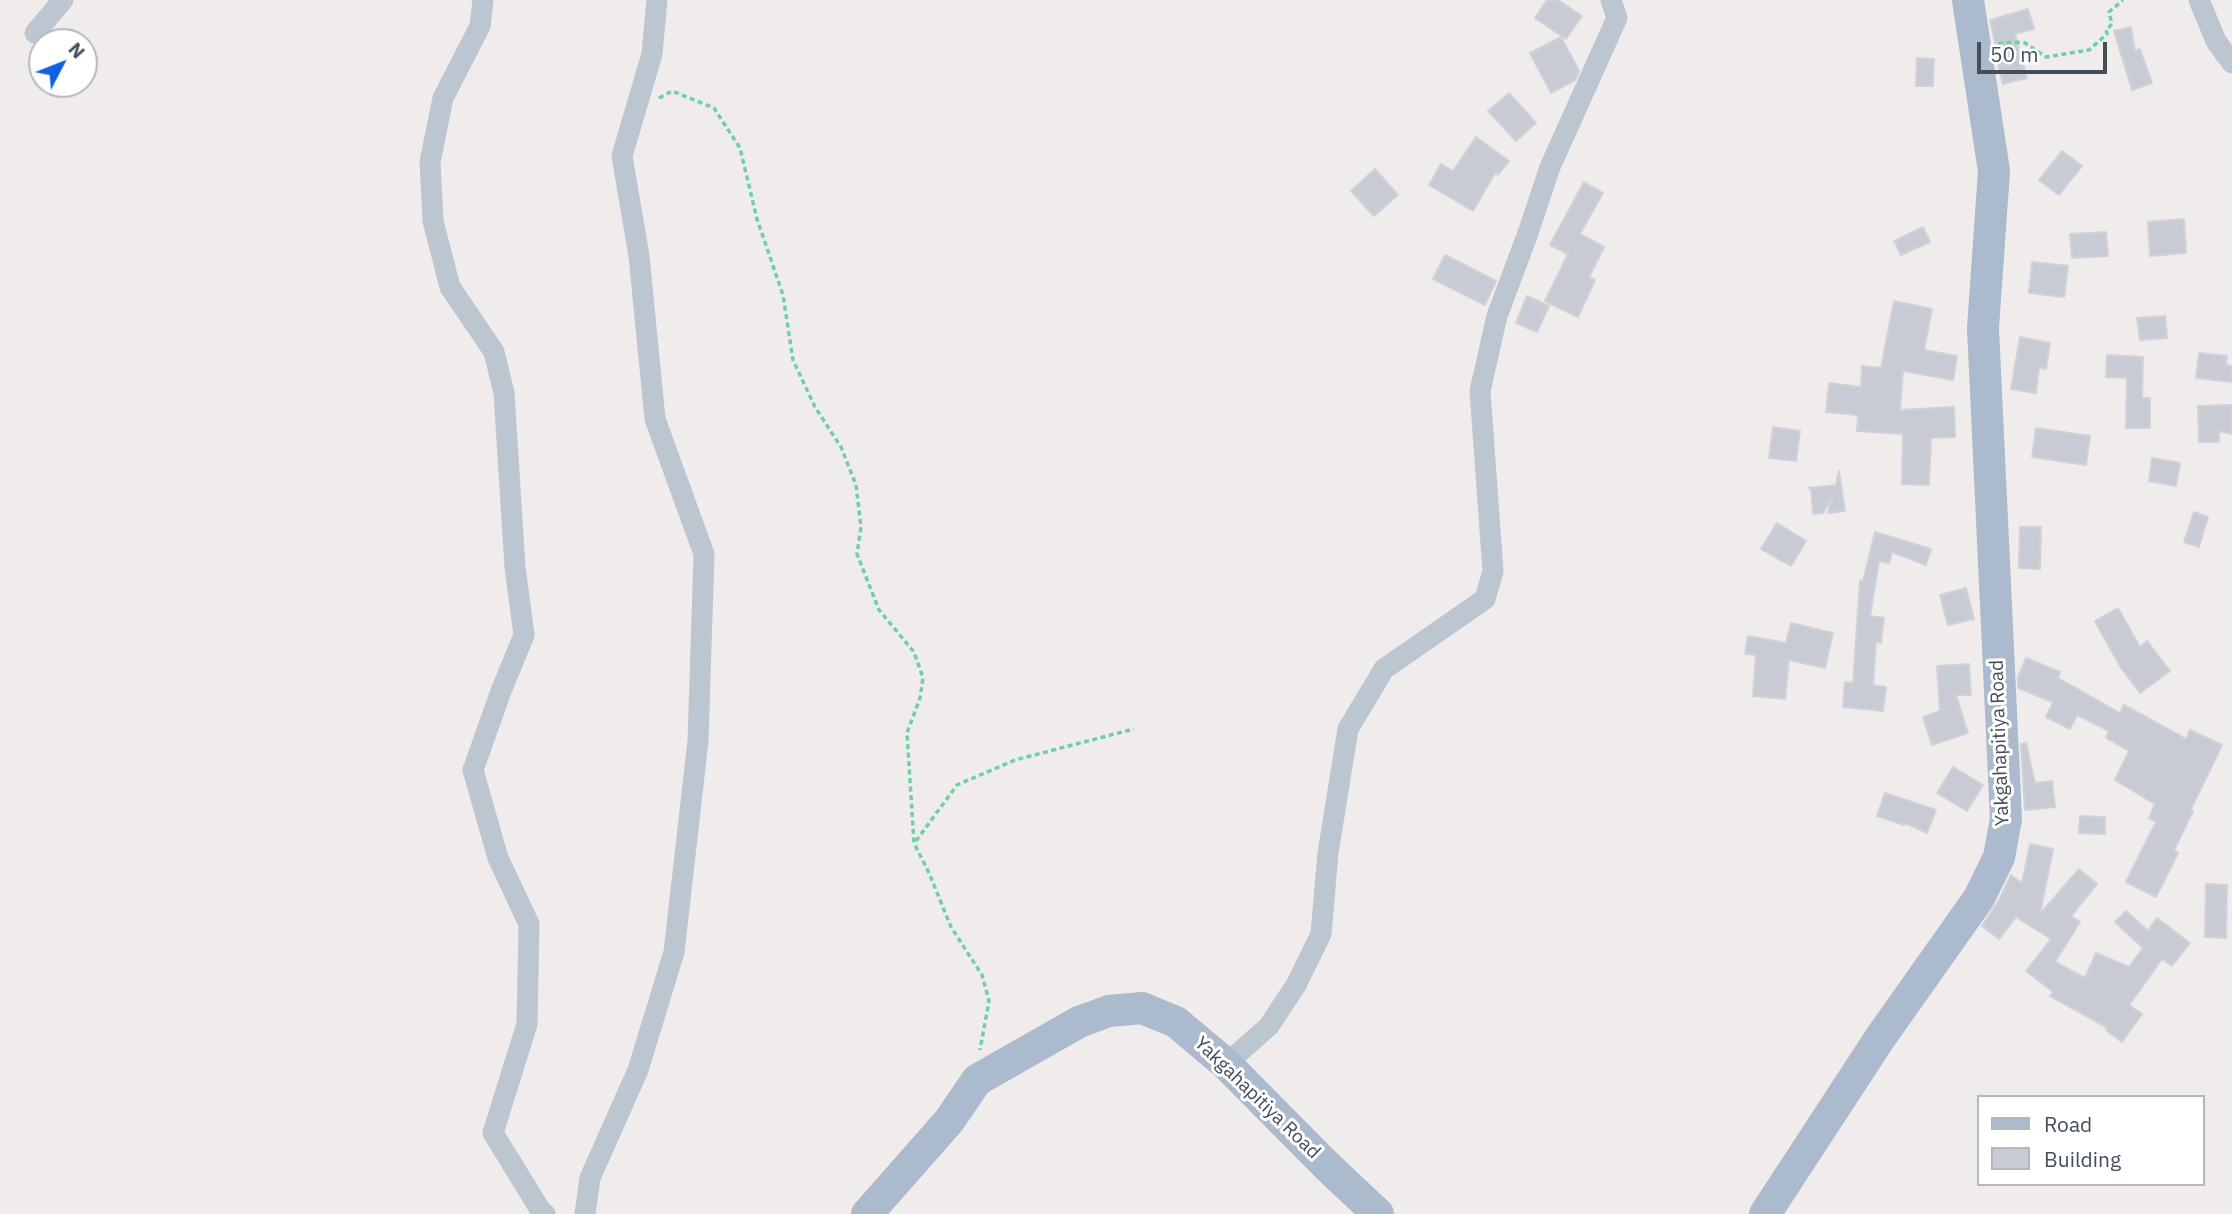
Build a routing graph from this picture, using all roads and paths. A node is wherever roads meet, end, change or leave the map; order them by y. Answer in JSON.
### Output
{"nodes":[{"id":1,"x":63,"y":0,"type":"edge"},
{"id":2,"x":483,"y":0,"type":"edge"},
{"id":3,"x":657,"y":0,"type":"edge"},
{"id":4,"x":1611,"y":0,"type":"edge"},
{"id":5,"x":1968,"y":0,"type":"edge"},
{"id":6,"x":2123,"y":0,"type":"edge"},
{"id":7,"x":2199,"y":0,"type":"edge"},
{"id":8,"x":39,"y":28,"type":"edge"},
{"id":9,"x":1975,"y":48,"type":"junction"},
{"id":10,"x":2232,"y":63,"type":"edge"},
{"id":11,"x":637,"y":111,"type":"junction"},
{"id":12,"x":1134,"y":729,"type":"dead end"},
{"id":13,"x":914,"y":842,"type":"junction"},
{"id":14,"x":1226,"y":1063,"type":"junction"},
{"id":15,"x":977,"y":1080,"type":"junction"},
{"id":16,"x":545,"y":1214,"type":"edge"},
{"id":17,"x":585,"y":1214,"type":"edge"},
{"id":18,"x":867,"y":1214,"type":"edge"},
{"id":19,"x":1378,"y":1214,"type":"edge"},
{"id":20,"x":1765,"y":1214,"type":"edge"}],
"edges":[{"from":1,"to":8,"type":"street"},
{"from":2,"to":16,"type":"street"},
{"from":3,"to":11,"type":"street"},
{"from":4,"to":14,"type":"street"},
{"from":5,"to":9,"type":"main road","name":"Yakgahapitiya Road"},
{"from":6,"to":9,"type":"path"},
{"from":7,"to":10,"type":"street"},
{"from":9,"to":20,"type":"main road","name":"Yakgahapitiya Road"},
{"from":11,"to":13,"type":"path"},
{"from":11,"to":17,"type":"street"},
{"from":12,"to":13,"type":"path"},
{"from":13,"to":15,"type":"path"},
{"from":14,"to":15,"type":"main road","name":"Yakgahapitiya Road"},
{"from":14,"to":19,"type":"main road","name":"Yakgahapitiya Road"},
{"from":15,"to":18,"type":"main road","name":"Yakgahapitiya Road"}]}
